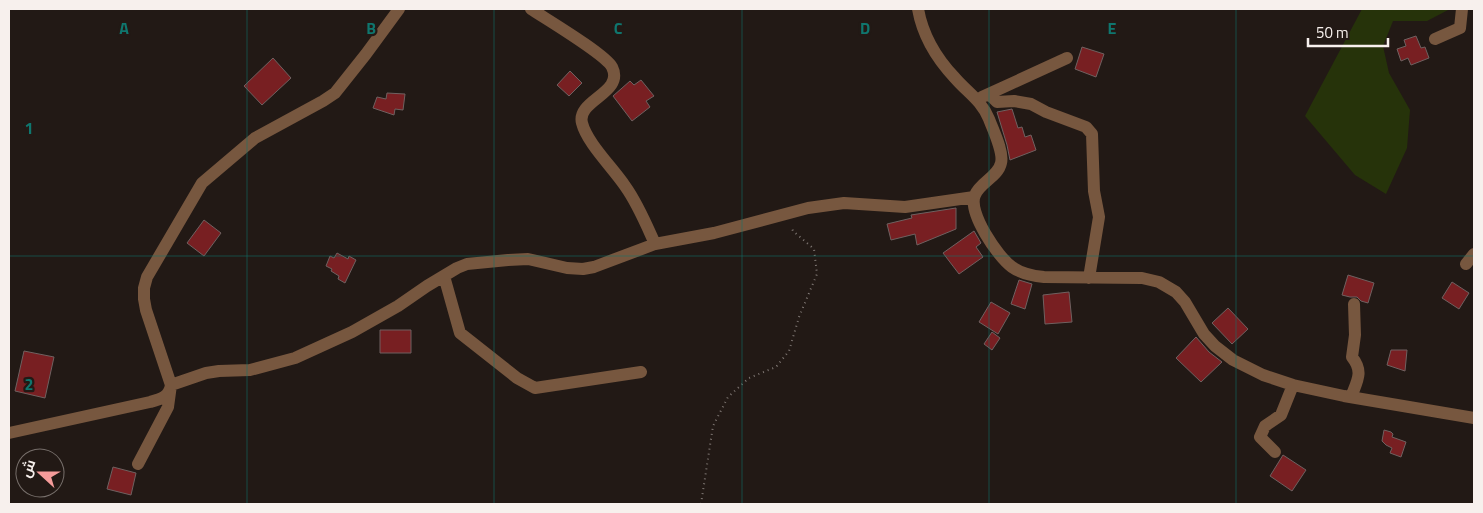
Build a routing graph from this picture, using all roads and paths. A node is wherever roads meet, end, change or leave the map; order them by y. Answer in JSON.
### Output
{"nodes":[{"id":1,"x":398,"y":9,"type":"edge"},
{"id":2,"x":531,"y":9,"type":"edge"},
{"id":3,"x":918,"y":9,"type":"edge"},
{"id":4,"x":1462,"y":9,"type":"edge"},
{"id":5,"x":1434,"y":39,"type":"dead end"},
{"id":6,"x":1067,"y":58,"type":"dead end"},
{"id":7,"x":983,"y":96,"type":"junction"},
{"id":8,"x":974,"y":197,"type":"junction"},
{"id":9,"x":786,"y":214,"type":"junction"},
{"id":10,"x":655,"y":244,"type":"junction"},
{"id":11,"x":1474,"y":254,"type":"edge"},
{"id":12,"x":1466,"y":264,"type":"dead end"},
{"id":13,"x":444,"y":276,"type":"junction"},
{"id":14,"x":1089,"y":278,"type":"junction"},
{"id":15,"x":1354,"y":304,"type":"dead end"},
{"id":16,"x":641,"y":372,"type":"dead end"},
{"id":17,"x":171,"y":385,"type":"junction"},
{"id":18,"x":1293,"y":385,"type":"junction"},
{"id":19,"x":1351,"y":398,"type":"junction"},
{"id":20,"x":1474,"y":418,"type":"edge"},
{"id":21,"x":9,"y":433,"type":"edge"},
{"id":22,"x":1275,"y":452,"type":"dead end"},
{"id":23,"x":138,"y":464,"type":"dead end"},
{"id":24,"x":701,"y":504,"type":"edge"}],
"edges":[{"from":1,"to":17,"type":"street"},
{"from":2,"to":10,"type":"street"},
{"from":3,"to":7,"type":"street"},
{"from":4,"to":5,"type":"street"},
{"from":6,"to":7,"type":"street"},
{"from":7,"to":8,"type":"street"},
{"from":7,"to":14,"type":"street"},
{"from":8,"to":9,"type":"street"},
{"from":8,"to":14,"type":"street"},
{"from":9,"to":10,"type":"street"},
{"from":9,"to":24,"type":"path"},
{"from":10,"to":13,"type":"street"},
{"from":11,"to":12,"type":"street"},
{"from":13,"to":16,"type":"street"},
{"from":13,"to":17,"type":"street"},
{"from":14,"to":18,"type":"street"},
{"from":15,"to":19,"type":"street"},
{"from":17,"to":21,"type":"street"},
{"from":17,"to":23,"type":"street"},
{"from":18,"to":19,"type":"street"},
{"from":18,"to":22,"type":"street"},
{"from":19,"to":20,"type":"street"}]}
